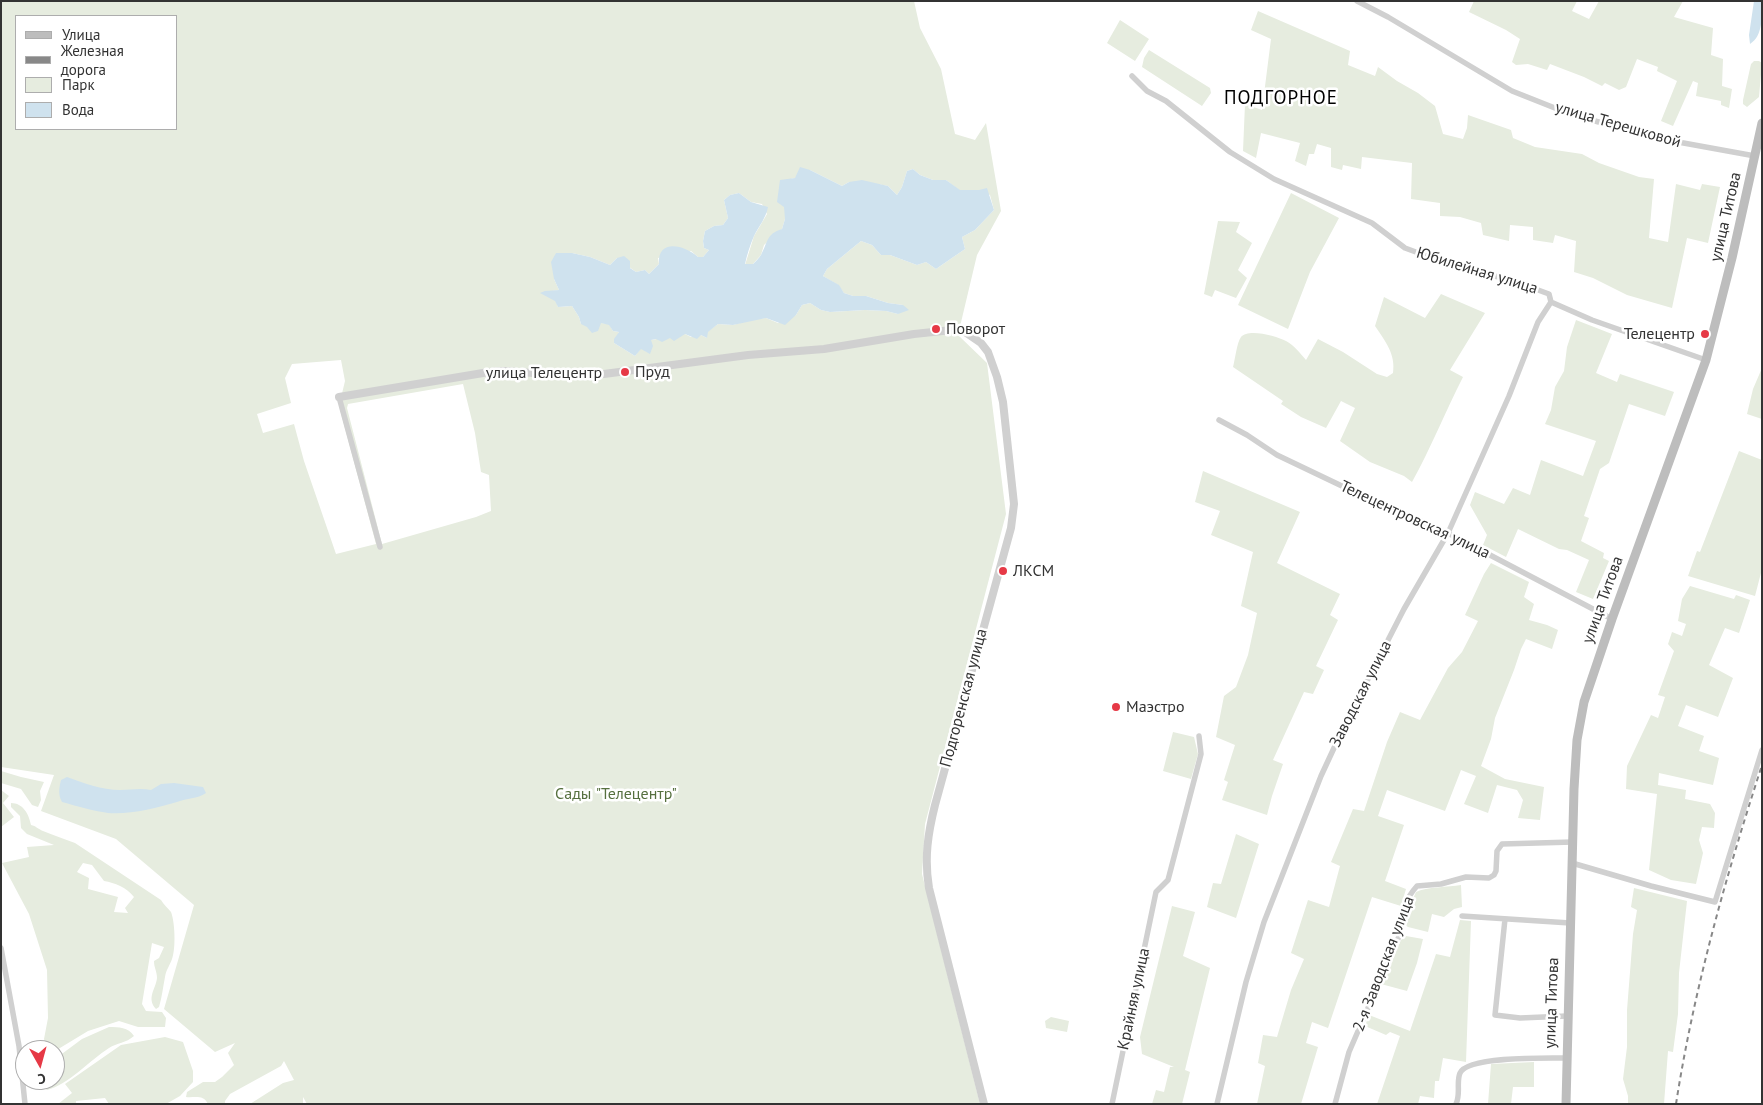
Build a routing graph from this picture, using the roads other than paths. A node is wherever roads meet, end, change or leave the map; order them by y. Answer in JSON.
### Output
{"nodes":[{"id":1,"x":1357,"y":1,"type":"edge"},
{"id":2,"x":1132,"y":76,"type":"dead end"},
{"id":3,"x":1762,"y":123,"type":"edge"},
{"id":4,"x":1755,"y":156,"type":"junction"},
{"id":5,"x":1551,"y":302,"type":"junction"},
{"id":6,"x":934,"y":332,"type":"joint"},
{"id":7,"x":1706,"y":360,"type":"junction"},
{"id":8,"x":339,"y":397,"type":"joint"},
{"id":9,"x":1219,"y":420,"type":"dead end"},
{"id":10,"x":1448,"y":533,"type":"junction"},
{"id":11,"x":380,"y":548,"type":"dead end"},
{"id":12,"x":1612,"y":619,"type":"junction"},
{"id":13,"x":1199,"y":736,"type":"dead end"},
{"id":14,"x":1762,"y":750,"type":"edge"},
{"id":15,"x":1573,"y":842,"type":"junction"},
{"id":16,"x":1572,"y":863,"type":"junction"},
{"id":17,"x":1462,"y":916,"type":"dead end"},
{"id":18,"x":1505,"y":919,"type":"junction"},
{"id":19,"x":1570,"y":923,"type":"junction"},
{"id":20,"x":1,"y":948,"type":"edge"},
{"id":21,"x":1567,"y":1016,"type":"junction"},
{"id":22,"x":1566,"y":1058,"type":"junction"},
{"id":23,"x":25,"y":1104,"type":"edge"},
{"id":24,"x":984,"y":1104,"type":"edge"},
{"id":25,"x":1112,"y":1104,"type":"edge"},
{"id":26,"x":1218,"y":1104,"type":"edge"},
{"id":27,"x":1335,"y":1104,"type":"edge"},
{"id":28,"x":1456,"y":1104,"type":"edge"},
{"id":29,"x":1566,"y":1104,"type":"edge"}],
"edges":[{"from":1,"to":4,"type":"street","name":"улица Терешковой"},
{"from":2,"to":5,"type":"street","name":"Юбилейная улица"},
{"from":3,"to":4,"type":"main road","name":"улица Титова"},
{"from":4,"to":7,"type":"main road","name":"улица Титова"},
{"from":5,"to":7,"type":"street","name":"Юбилейная улица"},
{"from":5,"to":10,"type":"street","name":"Заводская улица"},
{"from":6,"to":8,"type":"street","name":"улица Телецентр"},
{"from":6,"to":24,"type":"street","name":"Подгоренская улица"},
{"from":7,"to":12,"type":"main road","name":"улица Титова"},
{"from":8,"to":11,"type":"street","name":"улица Телецентр"},
{"from":9,"to":10,"type":"street","name":"Телецентровская улица"},
{"from":10,"to":12,"type":"street","name":"Телецентровская улица"},
{"from":10,"to":26,"type":"street","name":"Заводская улица"},
{"from":12,"to":15,"type":"main road","name":"улица Титова"},
{"from":13,"to":25,"type":"street","name":"Крайняя улица"},
{"from":14,"to":16,"type":"street"},
{"from":15,"to":16,"type":"main road","name":"улица Титова"},
{"from":15,"to":27,"type":"street","name":"2-я Заводская улица"},
{"from":16,"to":19,"type":"main road","name":"улица Титова"},
{"from":17,"to":18,"type":"street"},
{"from":18,"to":19,"type":"street"},
{"from":18,"to":21,"type":"street"},
{"from":19,"to":21,"type":"main road","name":"улица Титова"},
{"from":20,"to":23,"type":"street"},
{"from":21,"to":22,"type":"main road","name":"улица Титова"},
{"from":22,"to":28,"type":"street"},
{"from":22,"to":29,"type":"main road","name":"улица Титова"}]}
